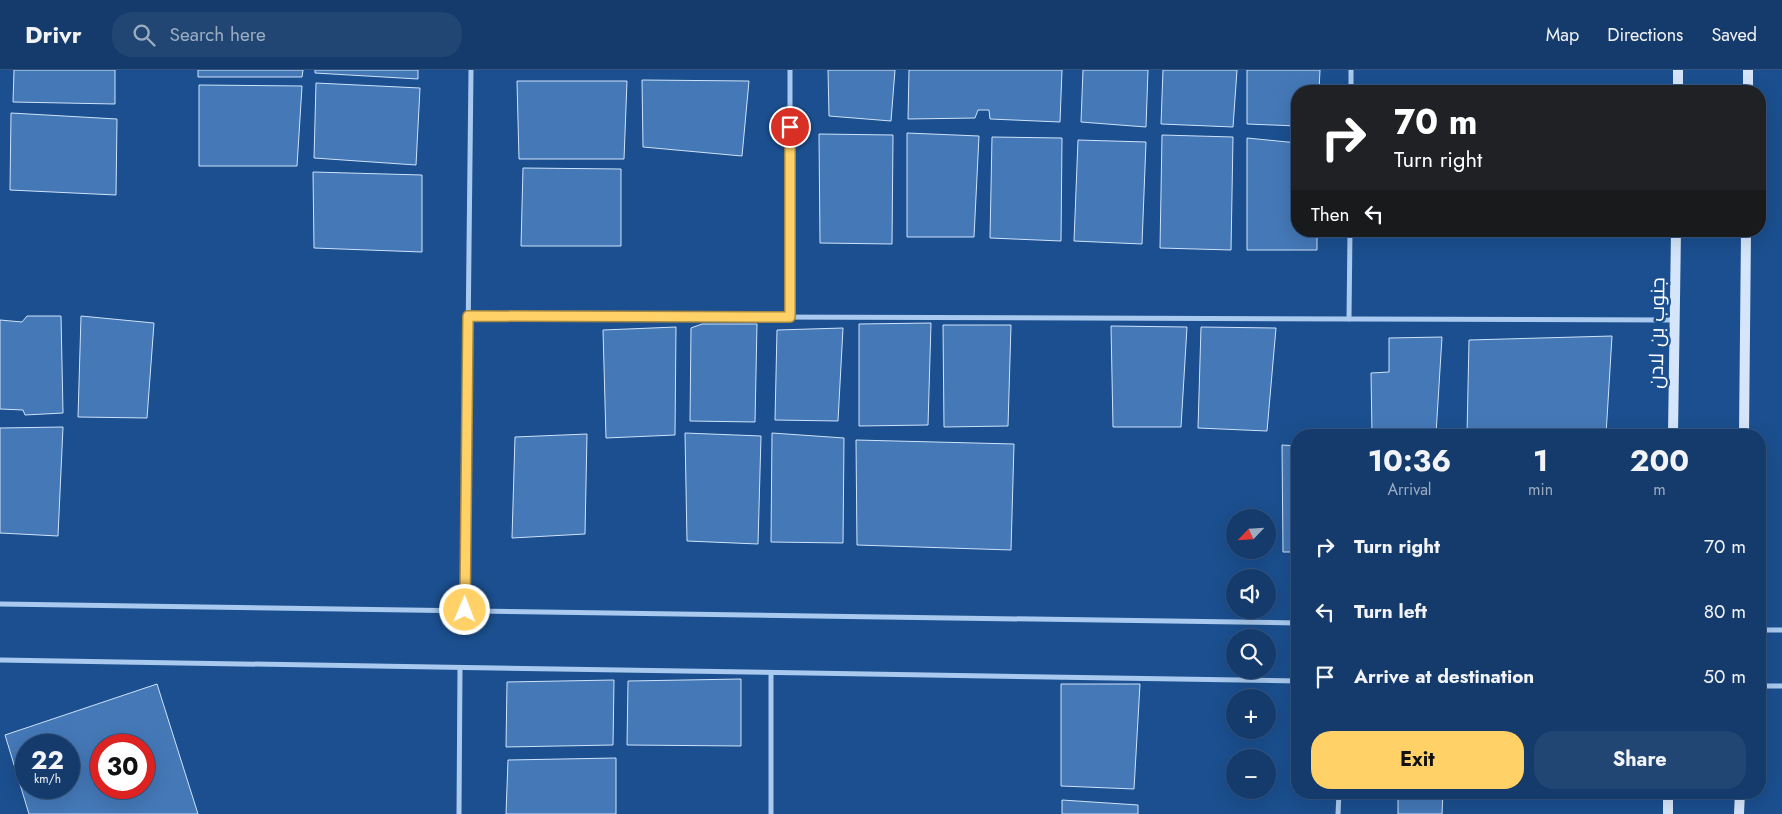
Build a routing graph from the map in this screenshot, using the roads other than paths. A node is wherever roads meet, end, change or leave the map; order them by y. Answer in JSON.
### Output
{"nodes":[{"id":1,"x":471,"y":70,"type":"edge"},
{"id":2,"x":790,"y":70,"type":"edge"},
{"id":3,"x":1351,"y":70,"type":"edge"},
{"id":4,"x":1678,"y":70,"type":"edge"},
{"id":5,"x":1748,"y":70,"type":"edge"},
{"id":6,"x":1351,"y":85,"type":"edge"},
{"id":7,"x":1678,"y":85,"type":"edge"},
{"id":8,"x":1748,"y":85,"type":"edge"},
{"id":9,"x":1350,"y":237,"type":"edge"},
{"id":10,"x":1676,"y":237,"type":"edge"},
{"id":11,"x":1746,"y":237,"type":"edge"},
{"id":12,"x":468,"y":316,"type":"junction"},
{"id":13,"x":790,"y":317,"type":"junction"},
{"id":14,"x":1349,"y":319,"type":"junction"},
{"id":15,"x":1675,"y":320,"type":"junction"},
{"id":16,"x":1673,"y":429,"type":"edge"},
{"id":17,"x":1744,"y":429,"type":"edge"},
{"id":18,"x":0,"y":604,"type":"edge"},
{"id":19,"x":465,"y":610,"type":"junction"},
{"id":20,"x":1291,"y":623,"type":"edge"},
{"id":21,"x":1766,"y":630,"type":"edge"},
{"id":22,"x":1782,"y":630,"type":"edge"},
{"id":23,"x":0,"y":660,"type":"edge"},
{"id":24,"x":460,"y":668,"type":"junction"},
{"id":25,"x":771,"y":673,"type":"junction"},
{"id":26,"x":1291,"y":681,"type":"edge"},
{"id":27,"x":1766,"y":686,"type":"edge"},
{"id":28,"x":1782,"y":686,"type":"edge"},
{"id":29,"x":1339,"y":799,"type":"edge"},
{"id":30,"x":1668,"y":799,"type":"edge"},
{"id":31,"x":1740,"y":799,"type":"edge"},
{"id":32,"x":459,"y":814,"type":"edge"},
{"id":33,"x":771,"y":814,"type":"edge"},
{"id":34,"x":1338,"y":814,"type":"edge"},
{"id":35,"x":1668,"y":814,"type":"edge"},
{"id":36,"x":1739,"y":814,"type":"edge"}],
"edges":[{"from":1,"to":12,"type":"street"},
{"from":2,"to":13,"type":"street"},
{"from":3,"to":6,"type":"street"},
{"from":4,"to":7,"type":"street"},
{"from":5,"to":8,"type":"street"},
{"from":9,"to":14,"type":"street"},
{"from":10,"to":15,"type":"street","name":"جنوب بن لادن"},
{"from":11,"to":17,"type":"street"},
{"from":12,"to":13,"type":"street"},
{"from":12,"to":19,"type":"street"},
{"from":13,"to":14,"type":"street"},
{"from":14,"to":15,"type":"street"},
{"from":15,"to":16,"type":"street","name":"جنوب بن لادن"},
{"from":18,"to":19,"type":"street"},
{"from":19,"to":20,"type":"street"},
{"from":21,"to":22,"type":"street"},
{"from":23,"to":24,"type":"street"},
{"from":24,"to":25,"type":"street"},
{"from":24,"to":32,"type":"street"},
{"from":25,"to":26,"type":"street"},
{"from":25,"to":33,"type":"street"},
{"from":27,"to":28,"type":"street"},
{"from":29,"to":34,"type":"street"},
{"from":30,"to":35,"type":"street"},
{"from":31,"to":36,"type":"street"}]}
